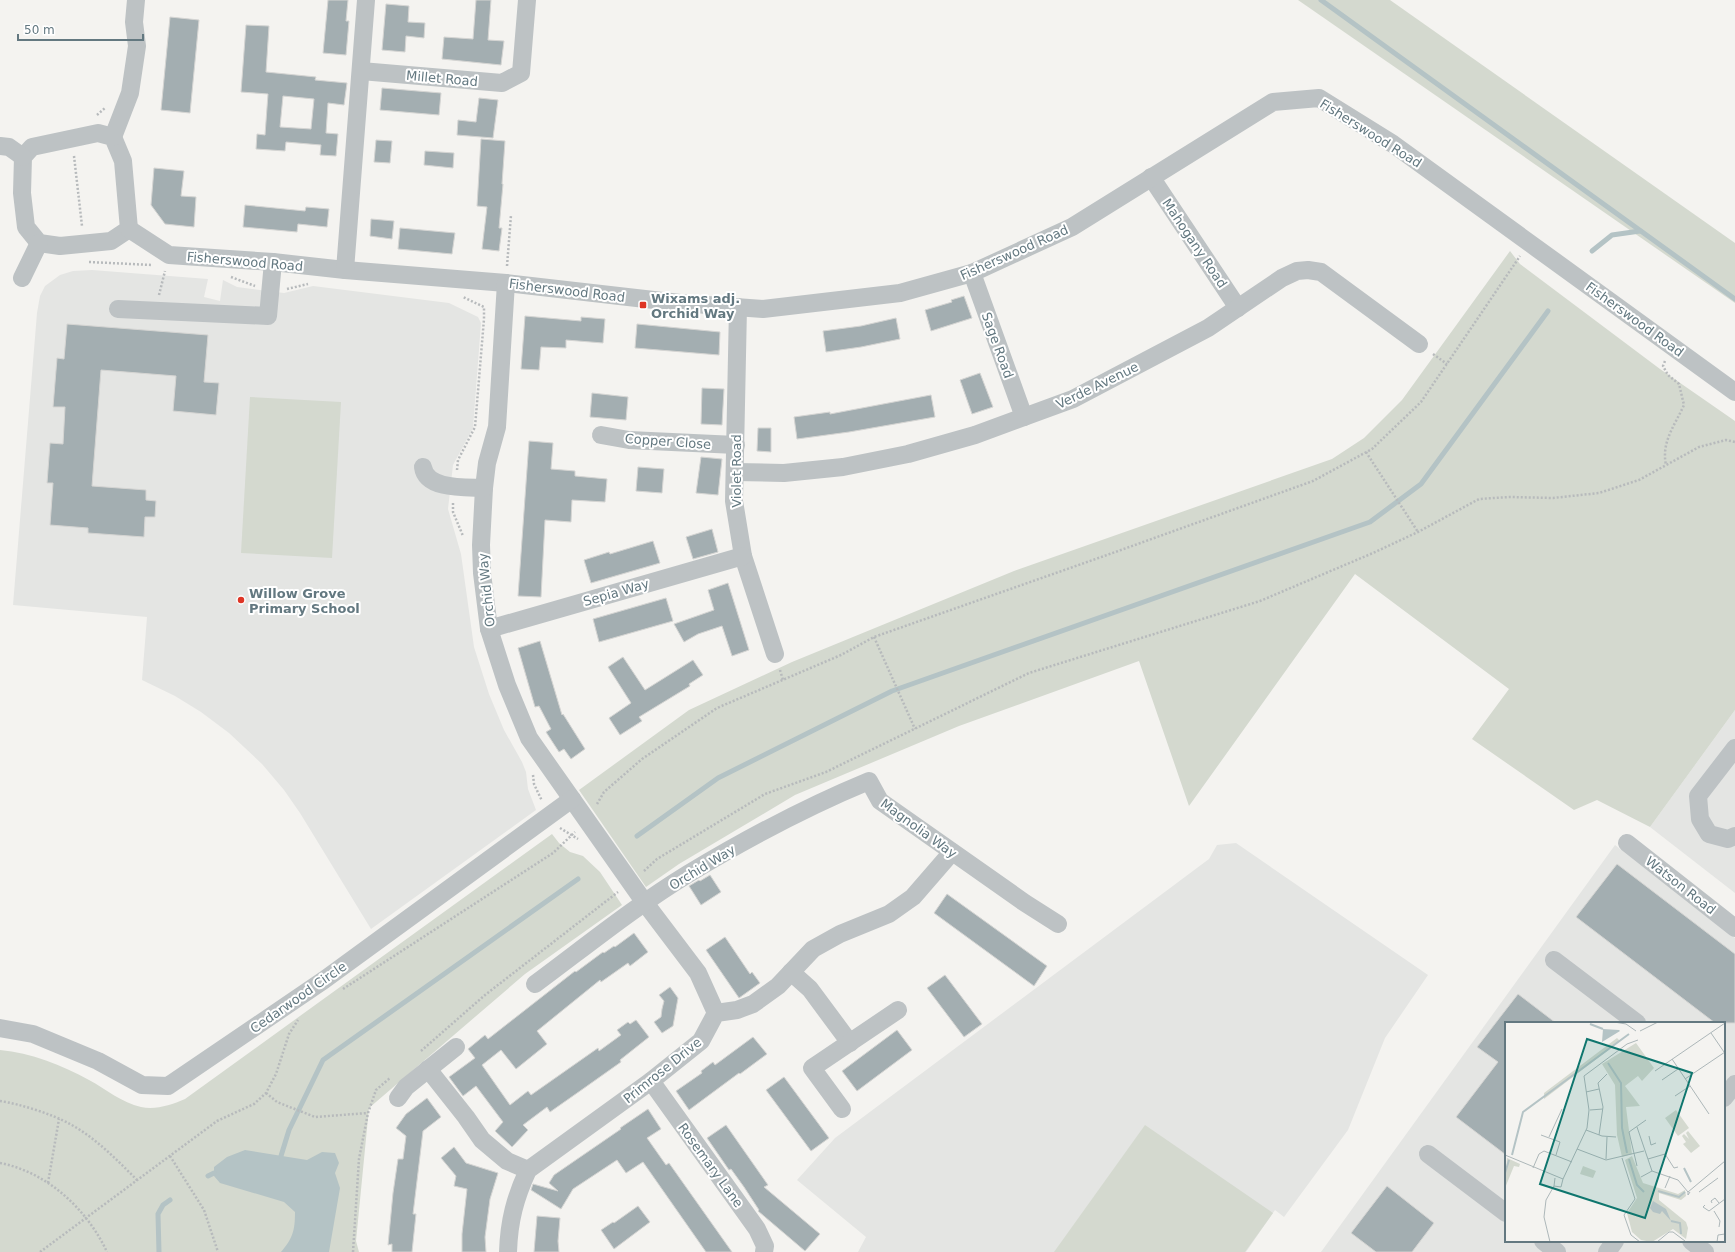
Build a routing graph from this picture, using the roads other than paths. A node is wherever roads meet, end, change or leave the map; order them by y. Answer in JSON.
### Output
{"nodes":[{"id":1,"x":136,"y":0,"type":"edge"},
{"id":2,"x":366,"y":0,"type":"edge"},
{"id":3,"x":527,"y":0,"type":"edge"},
{"id":4,"x":362,"y":68,"type":"junction"},
{"id":5,"x":113,"y":137,"type":"junction"},
{"id":6,"x":0,"y":146,"type":"edge"},
{"id":7,"x":23,"y":157,"type":"junction"},
{"id":8,"x":1151,"y":177,"type":"junction"},
{"id":9,"x":129,"y":229,"type":"junction"},
{"id":10,"x":39,"y":243,"type":"junction"},
{"id":11,"x":273,"y":262,"type":"junction"},
{"id":12,"x":345,"y":270,"type":"junction"},
{"id":13,"x":972,"y":274,"type":"junction"},
{"id":14,"x":22,"y":278,"type":"dead end"},
{"id":15,"x":506,"y":283,"type":"junction"},
{"id":16,"x":738,"y":307,"type":"junction"},
{"id":17,"x":1238,"y":308,"type":"junction"},
{"id":18,"x":118,"y":309,"type":"dead end"},
{"id":19,"x":1419,"y":344,"type":"dead end"},
{"id":20,"x":1735,"y":392,"type":"edge"},
{"id":21,"x":1024,"y":417,"type":"junction"},
{"id":22,"x":601,"y":435,"type":"dead end"},
{"id":23,"x":736,"y":446,"type":"junction"},
{"id":24,"x":423,"y":467,"type":"dead end"},
{"id":25,"x":735,"y":472,"type":"junction"},
{"id":26,"x":484,"y":488,"type":"junction"},
{"id":27,"x":743,"y":556,"type":"junction"},
{"id":28,"x":489,"y":629,"type":"junction"},
{"id":29,"x":775,"y":654,"type":"dead end"},
{"id":30,"x":1735,"y":748,"type":"edge"},
{"id":31,"x":572,"y":799,"type":"junction"},
{"id":32,"x":760,"y":833,"type":"joint"},
{"id":33,"x":1735,"y":836,"type":"edge"},
{"id":34,"x":1627,"y":843,"type":"dead end"},
{"id":35,"x":952,"y":852,"type":"junction"},
{"id":36,"x":645,"y":903,"type":"junction"},
{"id":37,"x":1058,"y":924,"type":"dead end"},
{"id":38,"x":1735,"y":928,"type":"edge"},
{"id":39,"x":1554,"y":960,"type":"dead end"},
{"id":40,"x":791,"y":972,"type":"junction"},
{"id":41,"x":535,"y":984,"type":"dead end"},
{"id":42,"x":898,"y":1010,"type":"dead end"},
{"id":43,"x":716,"y":1013,"type":"junction"},
{"id":44,"x":1636,"y":1022,"type":"edge"},
{"id":45,"x":0,"y":1028,"type":"edge"},
{"id":46,"x":850,"y":1043,"type":"junction"},
{"id":47,"x":456,"y":1047,"type":"dead end"},
{"id":48,"x":428,"y":1068,"type":"junction"},
{"id":49,"x":651,"y":1081,"type":"junction"},
{"id":50,"x":398,"y":1098,"type":"dead end"},
{"id":51,"x":842,"y":1109,"type":"dead end"},
{"id":52,"x":1428,"y":1154,"type":"dead end"},
{"id":53,"x":528,"y":1170,"type":"junction"},
{"id":54,"x":1505,"y":1212,"type":"edge"},
{"id":55,"x":1544,"y":1242,"type":"edge"},
{"id":56,"x":1614,"y":1242,"type":"edge"},
{"id":57,"x":1692,"y":1242,"type":"edge"},
{"id":58,"x":508,"y":1252,"type":"edge"},
{"id":59,"x":764,"y":1252,"type":"edge"},
{"id":60,"x":1557,"y":1252,"type":"edge"},
{"id":61,"x":1607,"y":1252,"type":"edge"},
{"id":62,"x":1705,"y":1252,"type":"edge"}],
"edges":[{"from":1,"to":5,"type":"street"},
{"from":2,"to":4,"type":"street"},
{"from":3,"to":4,"type":"street","name":"Millet Road"},
{"from":4,"to":12,"type":"street"},
{"from":5,"to":7,"type":"street"},
{"from":5,"to":9,"type":"street"},
{"from":6,"to":7,"type":"street"},
{"from":7,"to":10,"type":"street"},
{"from":8,"to":13,"type":"street","name":"Fisherswood Road"},
{"from":8,"to":17,"type":"street","name":"Mahogany Road"},
{"from":8,"to":20,"type":"street","name":"Fisherswood Road"},
{"from":9,"to":10,"type":"street"},
{"from":9,"to":11,"type":"street","name":"Fisherswood Road"},
{"from":10,"to":14,"type":"street"},
{"from":11,"to":12,"type":"street","name":"Fisherswood Road"},
{"from":11,"to":18,"type":"street"},
{"from":12,"to":15,"type":"street","name":"Fisherswood Road"},
{"from":13,"to":16,"type":"street","name":"Fisherswood Road"},
{"from":13,"to":21,"type":"street","name":"Sage Road"},
{"from":15,"to":16,"type":"street","name":"Fisherswood Road"},
{"from":15,"to":26,"type":"street","name":"Orchid Way"},
{"from":16,"to":23,"type":"street","name":"Violet Road"},
{"from":17,"to":19,"type":"street","name":"Verde Avenue"},
{"from":17,"to":21,"type":"street","name":"Verde Avenue"},
{"from":21,"to":25,"type":"street","name":"Verde Avenue"},
{"from":22,"to":23,"type":"street","name":"Copper Close"},
{"from":23,"to":25,"type":"street","name":"Violet Road"},
{"from":24,"to":26,"type":"street"},
{"from":25,"to":27,"type":"street","name":"Violet Road"},
{"from":26,"to":28,"type":"street","name":"Orchid Way"},
{"from":27,"to":28,"type":"street","name":"Sepia Way"},
{"from":27,"to":29,"type":"street","name":"Violet Road"},
{"from":28,"to":31,"type":"street","name":"Orchid Way"},
{"from":30,"to":33,"type":"street"},
{"from":31,"to":36,"type":"street","name":"Orchid Way"},
{"from":31,"to":45,"type":"street","name":"Cedarwood Circle"},
{"from":32,"to":35,"type":"street","name":"Magnolia Way"},
{"from":32,"to":36,"type":"street","name":"Orchid Way"},
{"from":34,"to":38,"type":"street","name":"Watson Road"},
{"from":35,"to":37,"type":"street","name":"Magnolia Way"},
{"from":35,"to":40,"type":"street"},
{"from":36,"to":41,"type":"street"},
{"from":36,"to":43,"type":"street","name":"Orchid Way"},
{"from":39,"to":44,"type":"street"},
{"from":40,"to":43,"type":"street"},
{"from":40,"to":46,"type":"street"},
{"from":42,"to":46,"type":"street"},
{"from":43,"to":49,"type":"street","name":"Primrose Drive"},
{"from":46,"to":51,"type":"street"},
{"from":47,"to":48,"type":"street"},
{"from":48,"to":50,"type":"street"},
{"from":48,"to":53,"type":"street"},
{"from":49,"to":53,"type":"street","name":"Primrose Drive"},
{"from":49,"to":59,"type":"street","name":"Rosemary Lane"},
{"from":52,"to":54,"type":"street"},
{"from":53,"to":58,"type":"street","name":"Primrose Drive"},
{"from":55,"to":60,"type":"street"},
{"from":56,"to":61,"type":"street"},
{"from":57,"to":62,"type":"street"}]}
